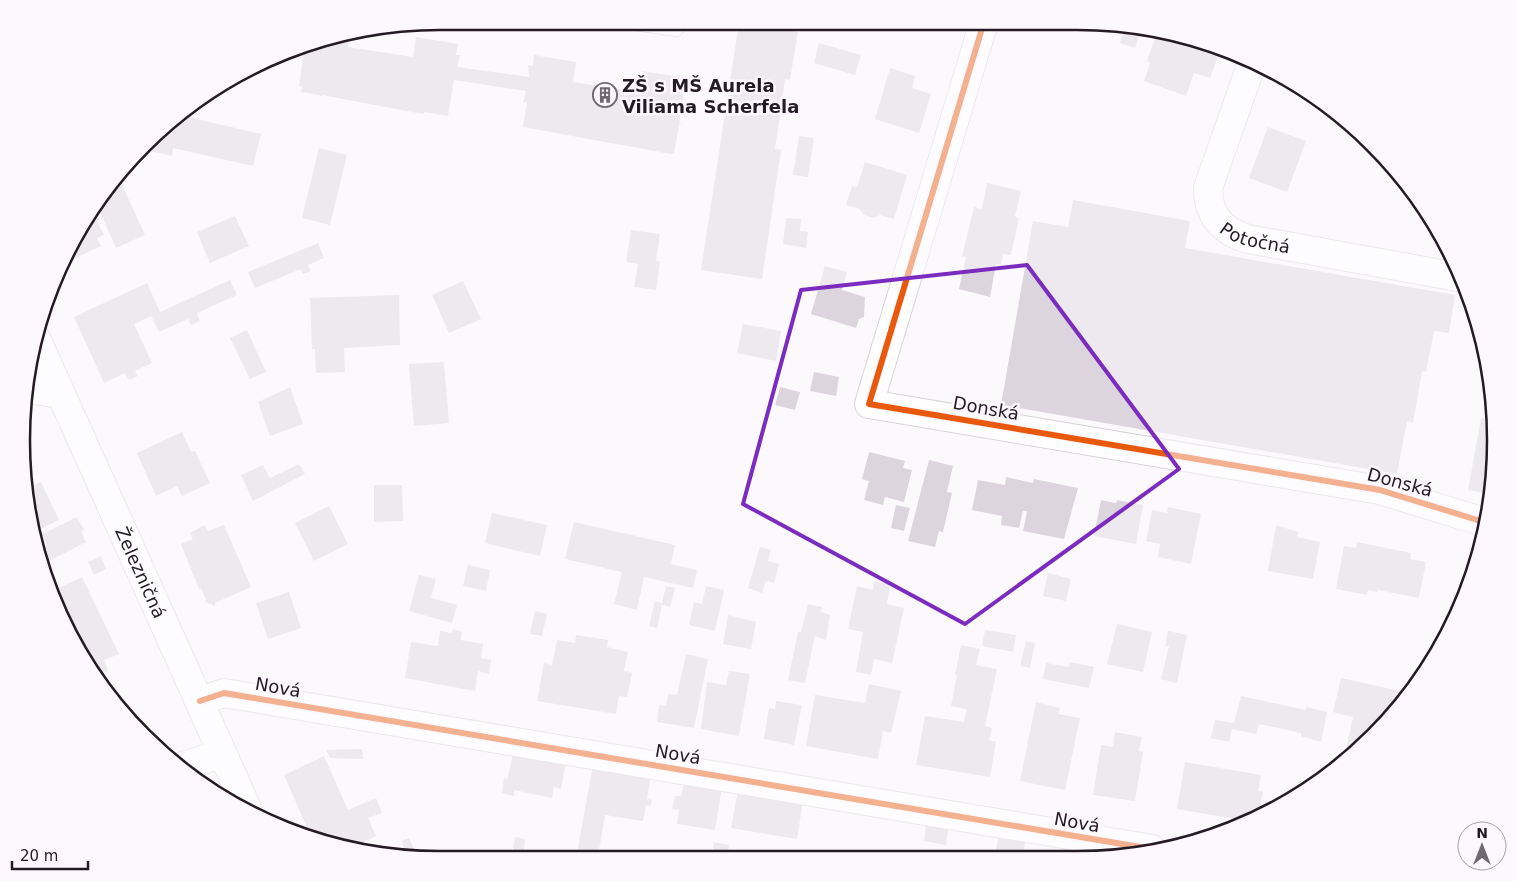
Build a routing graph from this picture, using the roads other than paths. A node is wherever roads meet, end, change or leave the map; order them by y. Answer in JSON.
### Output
{"nodes":[{"id":1,"x":982,"y":30,"type":"edge"},
{"id":2,"x":1250,"y":68,"type":"edge"},
{"id":3,"x":1453,"y":276,"type":"edge"},
{"id":4,"x":41,"y":349,"type":"edge"},
{"id":5,"x":34,"y":390,"type":"edge"},
{"id":6,"x":60,"y":394,"type":"junction"},
{"id":7,"x":1479,"y":521,"type":"edge"},
{"id":8,"x":200,"y":701,"type":"junction"},
{"id":9,"x":222,"y":754,"type":"junction"},
{"id":10,"x":189,"y":764,"type":"edge"},
{"id":11,"x":244,"y":801,"type":"edge"},
{"id":12,"x":1135,"y":846,"type":"edge"}],
"edges":[{"from":1,"to":7,"type":"street","name":"Donská"},
{"from":2,"to":3,"type":"street","name":"Potočná"},
{"from":4,"to":6,"type":"street","name":"Železničná"},
{"from":5,"to":6,"type":"street"},
{"from":6,"to":8,"type":"street","name":"Železničná"},
{"from":8,"to":9,"type":"street","name":"Železničná"},
{"from":8,"to":12,"type":"street","name":"Nová"},
{"from":9,"to":10,"type":"street"},
{"from":9,"to":11,"type":"street","name":"Železničná"}]}
